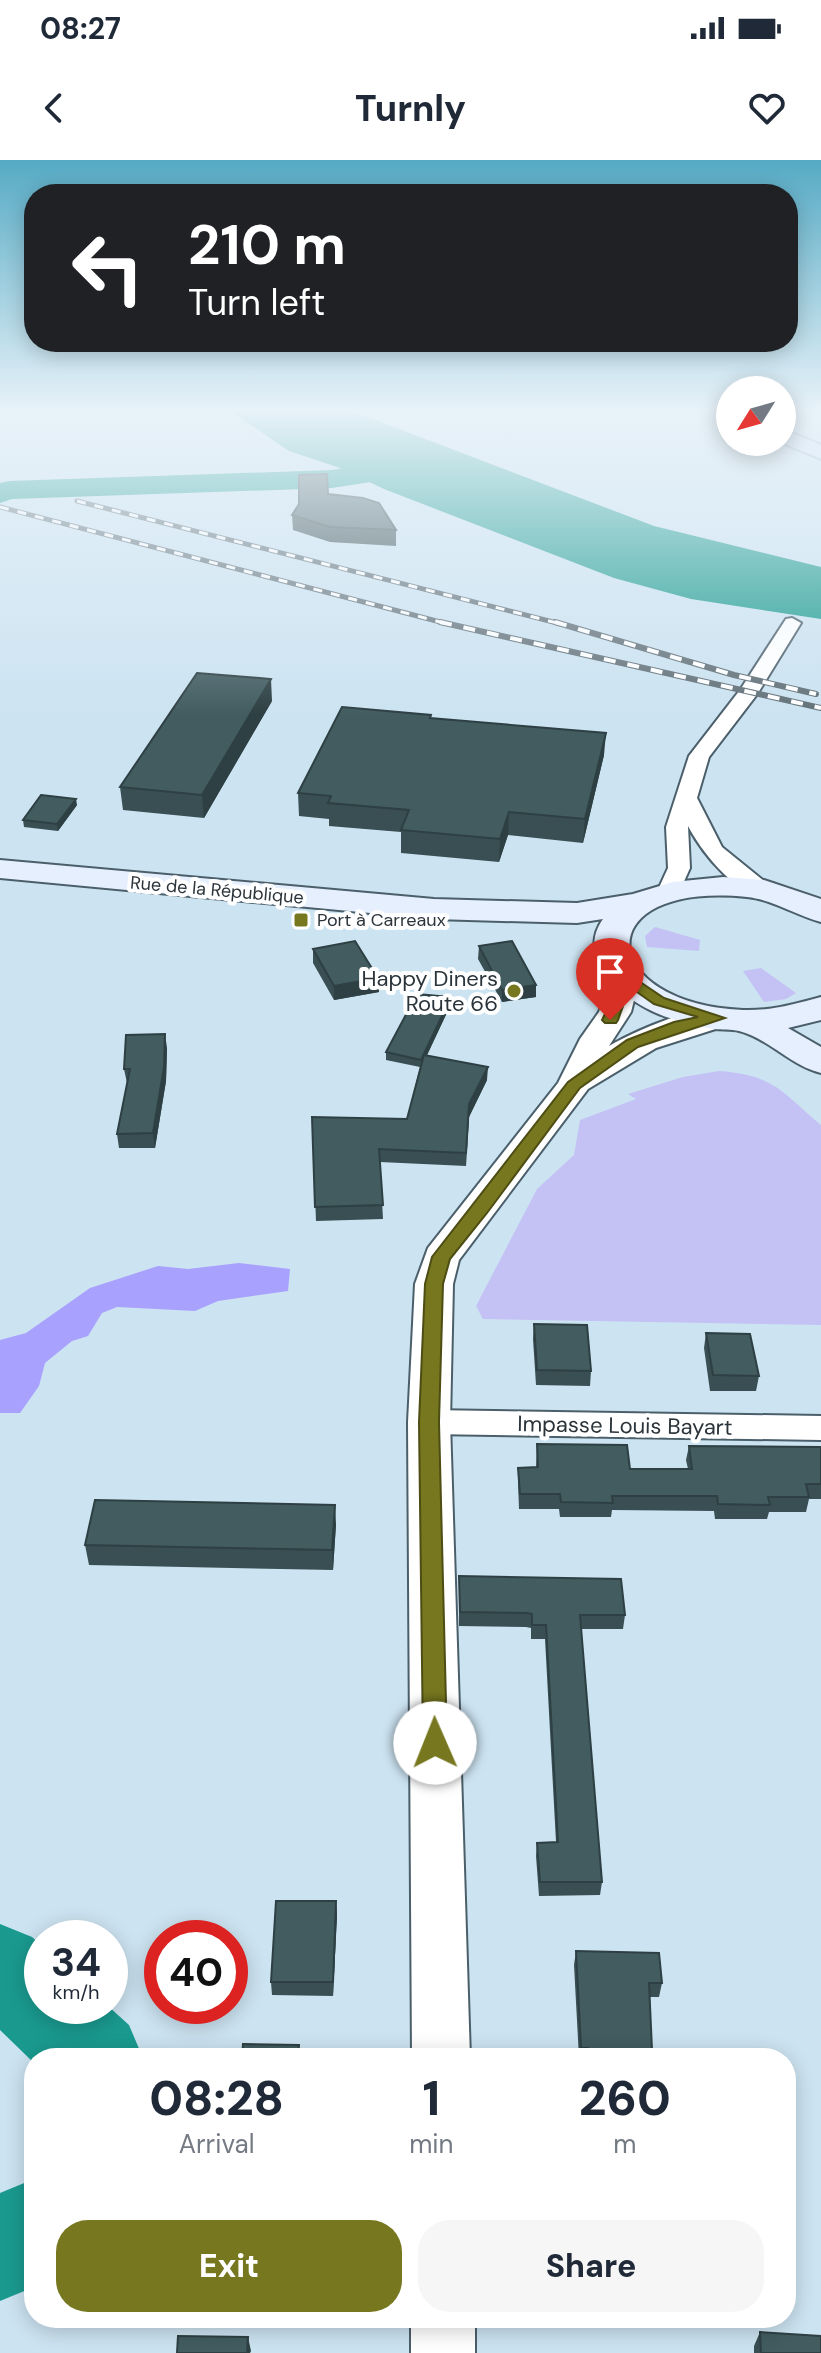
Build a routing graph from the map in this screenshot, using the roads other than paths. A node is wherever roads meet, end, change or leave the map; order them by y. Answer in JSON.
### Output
{"nodes":[{"id":1,"x":792,"y":623,"type":"dead end"},
{"id":2,"x":685,"y":795,"type":"junction"},
{"id":3,"x":0,"y":869,"type":"edge"},
{"id":4,"x":764,"y":890,"type":"junction"},
{"id":5,"x":654,"y":898,"type":"junction"},
{"id":6,"x":434,"y":909,"type":"junction"},
{"id":7,"x":821,"y":912,"type":"edge"},
{"id":8,"x":619,"y":967,"type":"junction"},
{"id":9,"x":821,"y":1008,"type":"edge"},
{"id":10,"x":733,"y":1019,"type":"junction"},
{"id":11,"x":821,"y":1062,"type":"edge"},
{"id":12,"x":574,"y":1085,"type":"junction"},
{"id":13,"x":429,"y":1422,"type":"junction"},
{"id":14,"x":821,"y":1428,"type":"edge"},
{"id":15,"x":441,"y":2048,"type":"edge"},
{"id":16,"x":443,"y":2328,"type":"edge"},
{"id":17,"x":443,"y":2353,"type":"edge"}],
"edges":[{"from":1,"to":2,"type":"street"},
{"from":2,"to":4,"type":"street"},
{"from":2,"to":5,"type":"street"},
{"from":3,"to":6,"type":"main road","name":"Rue de la République"},
{"from":4,"to":5,"type":"main road","name":"Rue de la République"},
{"from":4,"to":7,"type":"main road","name":"Rue de la République"},
{"from":5,"to":6,"type":"main road","name":"Rue de la République"},
{"from":5,"to":8,"type":"main road"},
{"from":6,"to":8,"type":"main road","name":"Rue de la République"},
{"from":8,"to":10,"type":"main road","name":"Rue de la République"},
{"from":8,"to":12,"type":"street"},
{"from":9,"to":10,"type":"main road"},
{"from":10,"to":11,"type":"main road"},
{"from":10,"to":12,"type":"street"},
{"from":12,"to":13,"type":"street"},
{"from":13,"to":14,"type":"street","name":"Impasse Louis Bayart"},
{"from":13,"to":15,"type":"street"},
{"from":16,"to":17,"type":"street"}]}
